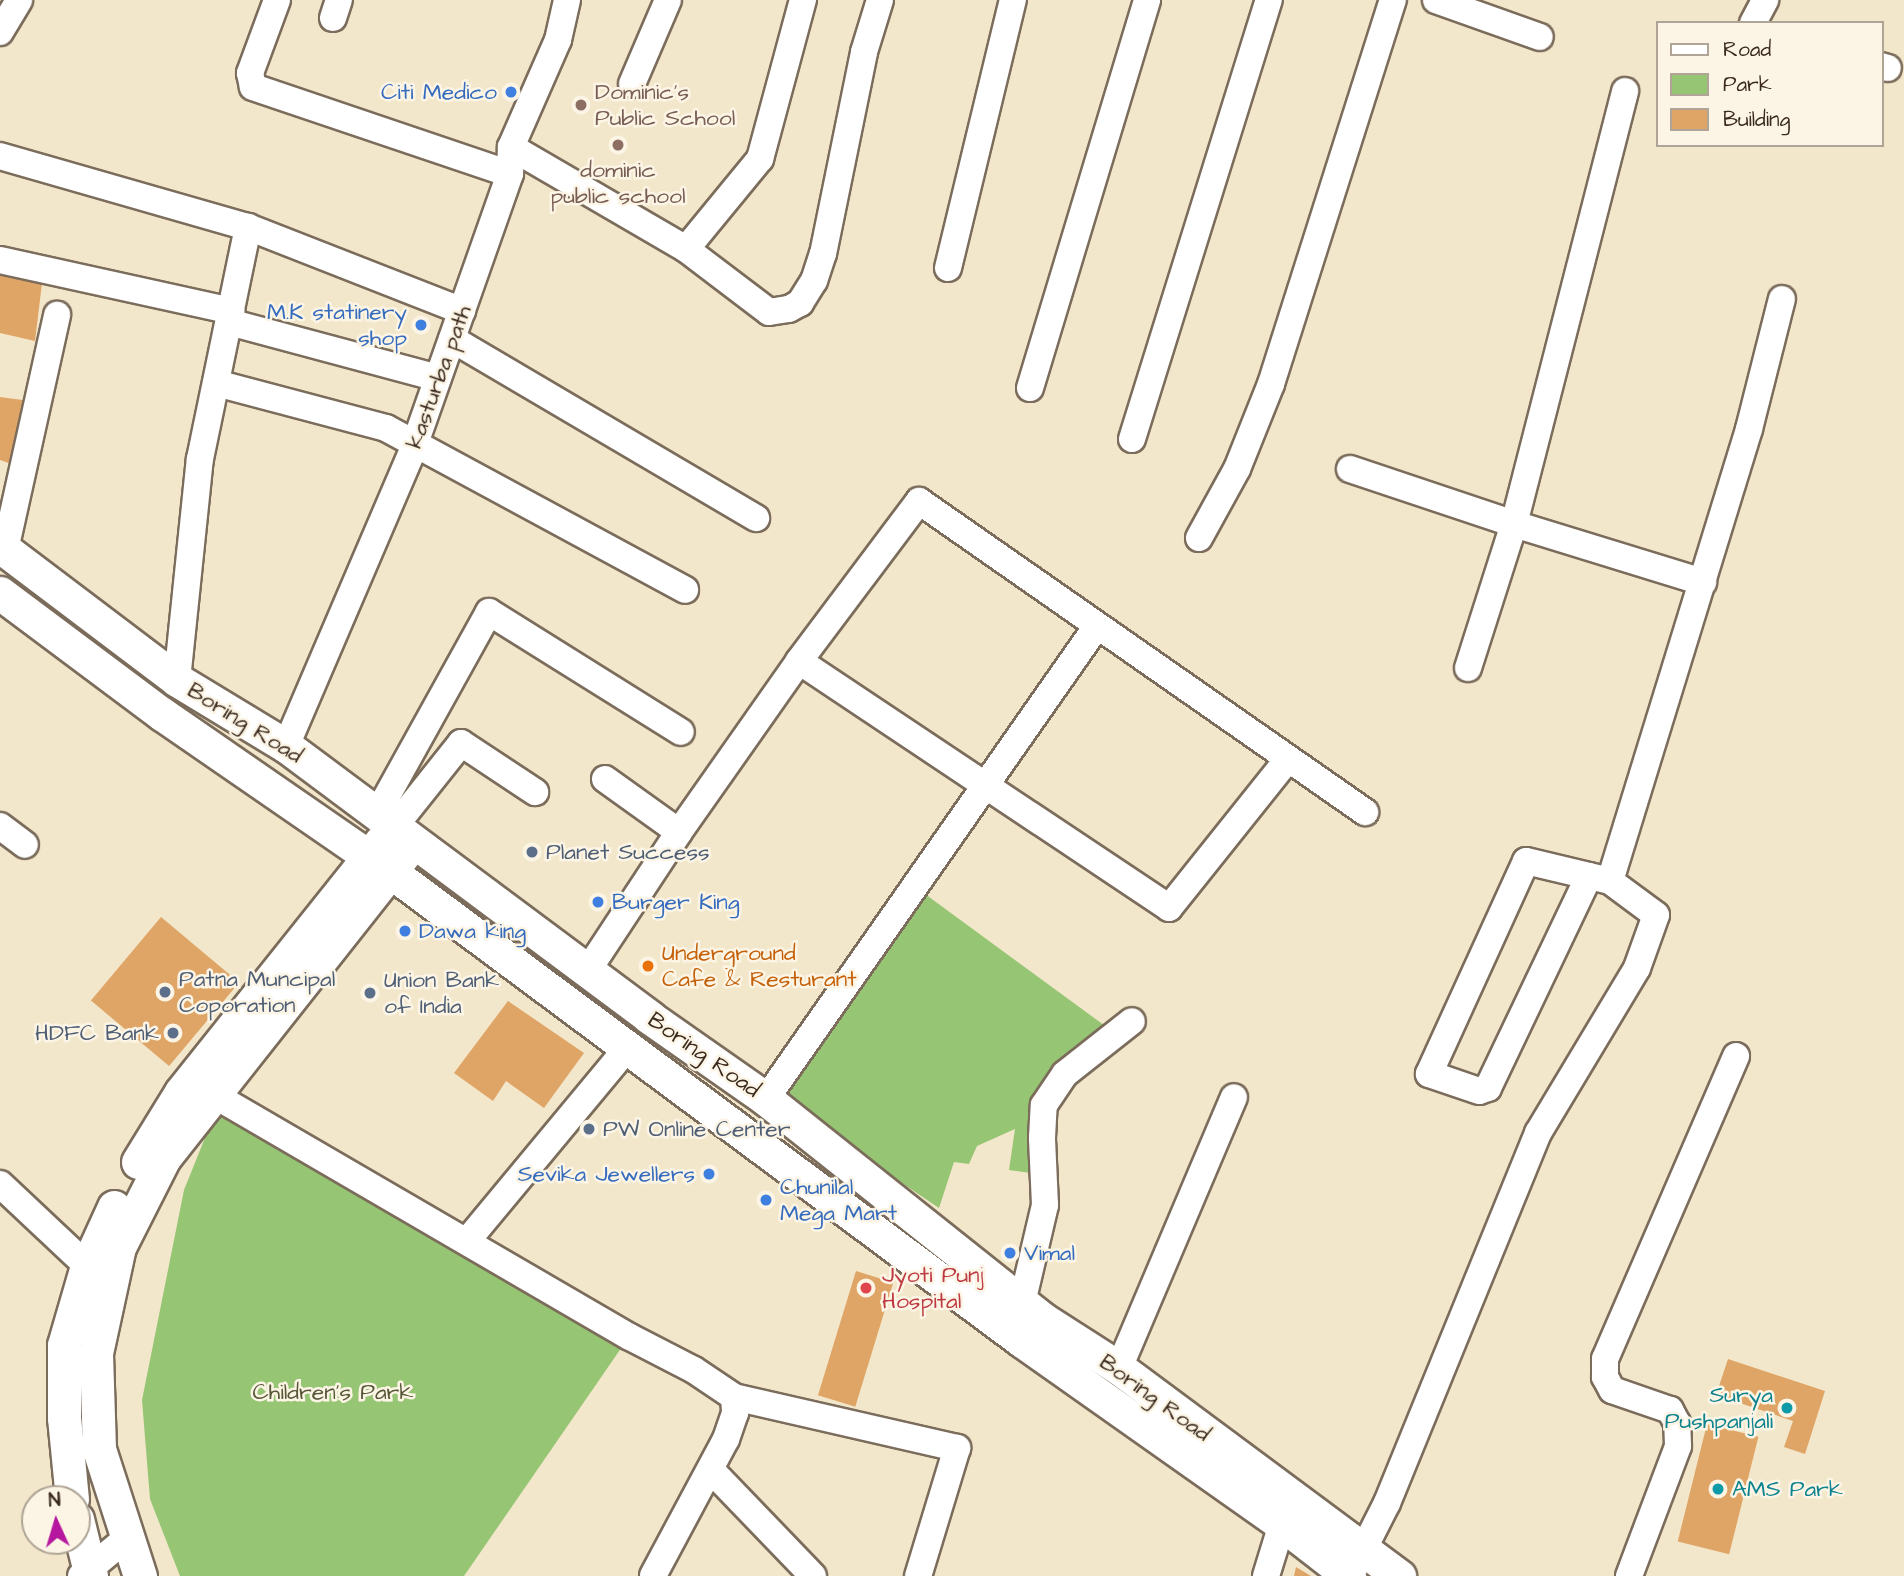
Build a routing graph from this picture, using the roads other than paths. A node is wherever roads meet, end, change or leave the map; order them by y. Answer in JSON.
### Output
{"nodes":[{"id":1,"x":19,"y":0,"type":"edge"},
{"id":2,"x":277,"y":0,"type":"edge"},
{"id":3,"x":567,"y":0,"type":"edge"},
{"id":4,"x":668,"y":0,"type":"edge"},
{"id":5,"x":803,"y":0,"type":"edge"},
{"id":6,"x":880,"y":0,"type":"edge"},
{"id":7,"x":1013,"y":0,"type":"edge"},
{"id":8,"x":1147,"y":0,"type":"edge"},
{"id":9,"x":1269,"y":0,"type":"edge"},
{"id":10,"x":1393,"y":0,"type":"edge"},
{"id":11,"x":1436,"y":0,"type":"edge"},
{"id":12,"x":0,"y":33,"type":"edge"},
{"id":13,"x":1540,"y":37,"type":"dead end"},
{"id":14,"x":632,"y":84,"type":"dead end"},
{"id":15,"x":1625,"y":91,"type":"dead end"},
{"id":16,"x":512,"y":147,"type":"junction"},
{"id":17,"x":0,"y":156,"type":"edge"},
{"id":18,"x":510,"y":174,"type":"junction"},
{"id":19,"x":248,"y":227,"type":"junction"},
{"id":20,"x":686,"y":248,"type":"junction"},
{"id":21,"x":0,"y":260,"type":"edge"},
{"id":22,"x":948,"y":268,"type":"dead end"},
{"id":23,"x":1782,"y":299,"type":"dead end"},
{"id":24,"x":462,"y":311,"type":"junction"},
{"id":25,"x":57,"y":315,"type":"dead end"},
{"id":26,"x":230,"y":317,"type":"junction"},
{"id":27,"x":452,"y":339,"type":"junction"},
{"id":28,"x":438,"y":378,"type":"junction"},
{"id":29,"x":216,"y":383,"type":"junction"},
{"id":30,"x":1030,"y":387,"type":"dead end"},
{"id":31,"x":1132,"y":439,"type":"dead end"},
{"id":32,"x":415,"y":444,"type":"junction"},
{"id":33,"x":1350,"y":469,"type":"dead end"},
{"id":34,"x":756,"y":518,"type":"dead end"},
{"id":35,"x":1514,"y":524,"type":"junction"},
{"id":36,"x":1199,"y":538,"type":"dead end"},
{"id":37,"x":3,"y":548,"type":"edge"},
{"id":38,"x":1703,"y":582,"type":"junction"},
{"id":39,"x":685,"y":590,"type":"dead end"},
{"id":40,"x":0,"y":593,"type":"edge"},
{"id":41,"x":1097,"y":626,"type":"junction"},
{"id":42,"x":799,"y":662,"type":"junction"},
{"id":43,"x":1468,"y":668,"type":"dead end"},
{"id":44,"x":177,"y":680,"type":"junction"},
{"id":45,"x":681,"y":732,"type":"dead end"},
{"id":46,"x":286,"y":746,"type":"junction"},
{"id":47,"x":1287,"y":760,"type":"junction"},
{"id":48,"x":605,"y":779,"type":"dead end"},
{"id":49,"x":987,"y":787,"type":"junction"},
{"id":50,"x":535,"y":792,"type":"dead end"},
{"id":51,"x":1364,"y":812,"type":"dead end"},
{"id":52,"x":0,"y":826,"type":"edge"},
{"id":53,"x":395,"y":827,"type":"junction"},
{"id":54,"x":679,"y":832,"type":"junction"},
{"id":55,"x":25,"y":845,"type":"dead end"},
{"id":56,"x":380,"y":864,"type":"junction"},
{"id":57,"x":1599,"y":878,"type":"junction"},
{"id":58,"x":588,"y":970,"type":"junction"},
{"id":59,"x":1132,"y":1021,"type":"dead end"},
{"id":60,"x":627,"y":1048,"type":"junction"},
{"id":61,"x":1736,"y":1056,"type":"dead end"},
{"id":62,"x":214,"y":1095,"type":"junction"},
{"id":63,"x":1234,"y":1097,"type":"dead end"},
{"id":64,"x":766,"y":1099,"type":"junction"},
{"id":65,"x":0,"y":1184,"type":"edge"},
{"id":66,"x":467,"y":1241,"type":"junction"},
{"id":67,"x":98,"y":1277,"type":"junction"},
{"id":68,"x":1014,"y":1315,"type":"junction"},
{"id":69,"x":1119,"y":1368,"type":"junction"},
{"id":70,"x":734,"y":1396,"type":"junction"},
{"id":71,"x":712,"y":1470,"type":"junction"},
{"id":72,"x":71,"y":1485,"type":"edge"},
{"id":73,"x":1282,"y":1524,"type":"junction"},
{"id":74,"x":127,"y":1538,"type":"junction"},
{"id":75,"x":84,"y":1555,"type":"edge"},
{"id":76,"x":1354,"y":1567,"type":"edge"},
{"id":77,"x":87,"y":1574,"type":"edge"},
{"id":78,"x":139,"y":1576,"type":"edge"},
{"id":79,"x":653,"y":1576,"type":"edge"},
{"id":80,"x":813,"y":1576,"type":"edge"},
{"id":81,"x":918,"y":1576,"type":"edge"},
{"id":82,"x":1266,"y":1576,"type":"edge"},
{"id":83,"x":1399,"y":1576,"type":"edge"},
{"id":84,"x":1629,"y":1576,"type":"edge"}],
"edges":[{"from":1,"to":12,"type":"street"},
{"from":2,"to":18,"type":"street"},
{"from":3,"to":16,"type":"street","name":"kasturba path"},
{"from":4,"to":14,"type":"street"},
{"from":5,"to":20,"type":"street"},
{"from":6,"to":20,"type":"street"},
{"from":7,"to":22,"type":"street"},
{"from":8,"to":30,"type":"street"},
{"from":9,"to":31,"type":"street"},
{"from":10,"to":36,"type":"street"},
{"from":11,"to":13,"type":"street"},
{"from":15,"to":35,"type":"street"},
{"from":16,"to":18,"type":"street","name":"kasturba path"},
{"from":16,"to":20,"type":"street"},
{"from":17,"to":19,"type":"street"},
{"from":18,"to":24,"type":"street","name":"kasturba path"},
{"from":19,"to":24,"type":"street"},
{"from":19,"to":26,"type":"street"},
{"from":21,"to":26,"type":"street"},
{"from":23,"to":38,"type":"street"},
{"from":24,"to":27,"type":"street","name":"kasturba path"},
{"from":25,"to":37,"type":"street"},
{"from":26,"to":28,"type":"street"},
{"from":26,"to":29,"type":"street"},
{"from":27,"to":28,"type":"street","name":"kasturba path"},
{"from":27,"to":34,"type":"street"},
{"from":28,"to":32,"type":"street","name":"kasturba path"},
{"from":29,"to":32,"type":"street"},
{"from":29,"to":44,"type":"street"},
{"from":32,"to":39,"type":"street"},
{"from":32,"to":46,"type":"street","name":"kasturba path"},
{"from":33,"to":35,"type":"street"},
{"from":35,"to":38,"type":"street"},
{"from":35,"to":43,"type":"street"},
{"from":37,"to":44,"type":"street","name":"Boring Road"},
{"from":38,"to":57,"type":"street"},
{"from":40,"to":56,"type":"street"},
{"from":41,"to":42,"type":"street"},
{"from":41,"to":47,"type":"street"},
{"from":41,"to":49,"type":"street"},
{"from":42,"to":49,"type":"street"},
{"from":42,"to":54,"type":"street"},
{"from":44,"to":46,"type":"street","name":"Boring Road"},
{"from":45,"to":53,"type":"street"},
{"from":46,"to":53,"type":"street","name":"Boring Road"},
{"from":47,"to":49,"type":"street"},
{"from":47,"to":51,"type":"street"},
{"from":48,"to":54,"type":"street"},
{"from":49,"to":64,"type":"street"},
{"from":50,"to":53,"type":"street"},
{"from":52,"to":55,"type":"street"},
{"from":53,"to":56,"type":"street"},
{"from":53,"to":58,"type":"street","name":"Boring Road"},
{"from":54,"to":58,"type":"street"},
{"from":56,"to":60,"type":"street"},
{"from":56,"to":62,"type":"street"},
{"from":56,"to":67,"type":"street"},
{"from":57,"to":57,"type":"street"},
{"from":57,"to":76,"type":"street"},
{"from":58,"to":64,"type":"street","name":"Boring Road"},
{"from":59,"to":68,"type":"street"},
{"from":60,"to":66,"type":"street"},
{"from":60,"to":68,"type":"street"},
{"from":61,"to":84,"type":"street"},
{"from":62,"to":66,"type":"street"},
{"from":62,"to":67,"type":"street"},
{"from":63,"to":69,"type":"street"},
{"from":64,"to":68,"type":"street","name":"Boring Road"},
{"from":65,"to":67,"type":"street"},
{"from":66,"to":70,"type":"street"},
{"from":67,"to":72,"type":"street"},
{"from":67,"to":74,"type":"street"},
{"from":68,"to":69,"type":"street","name":"Boring Road"},
{"from":68,"to":73,"type":"street"},
{"from":69,"to":76,"type":"street","name":"Boring Road"},
{"from":70,"to":71,"type":"street"},
{"from":70,"to":81,"type":"street"},
{"from":71,"to":79,"type":"street"},
{"from":71,"to":80,"type":"street"},
{"from":73,"to":76,"type":"street"},
{"from":73,"to":82,"type":"street"},
{"from":74,"to":77,"type":"street"},
{"from":74,"to":78,"type":"street"},
{"from":75,"to":77,"type":"street"},
{"from":76,"to":83,"type":"street","name":"Boring Road"}]}
